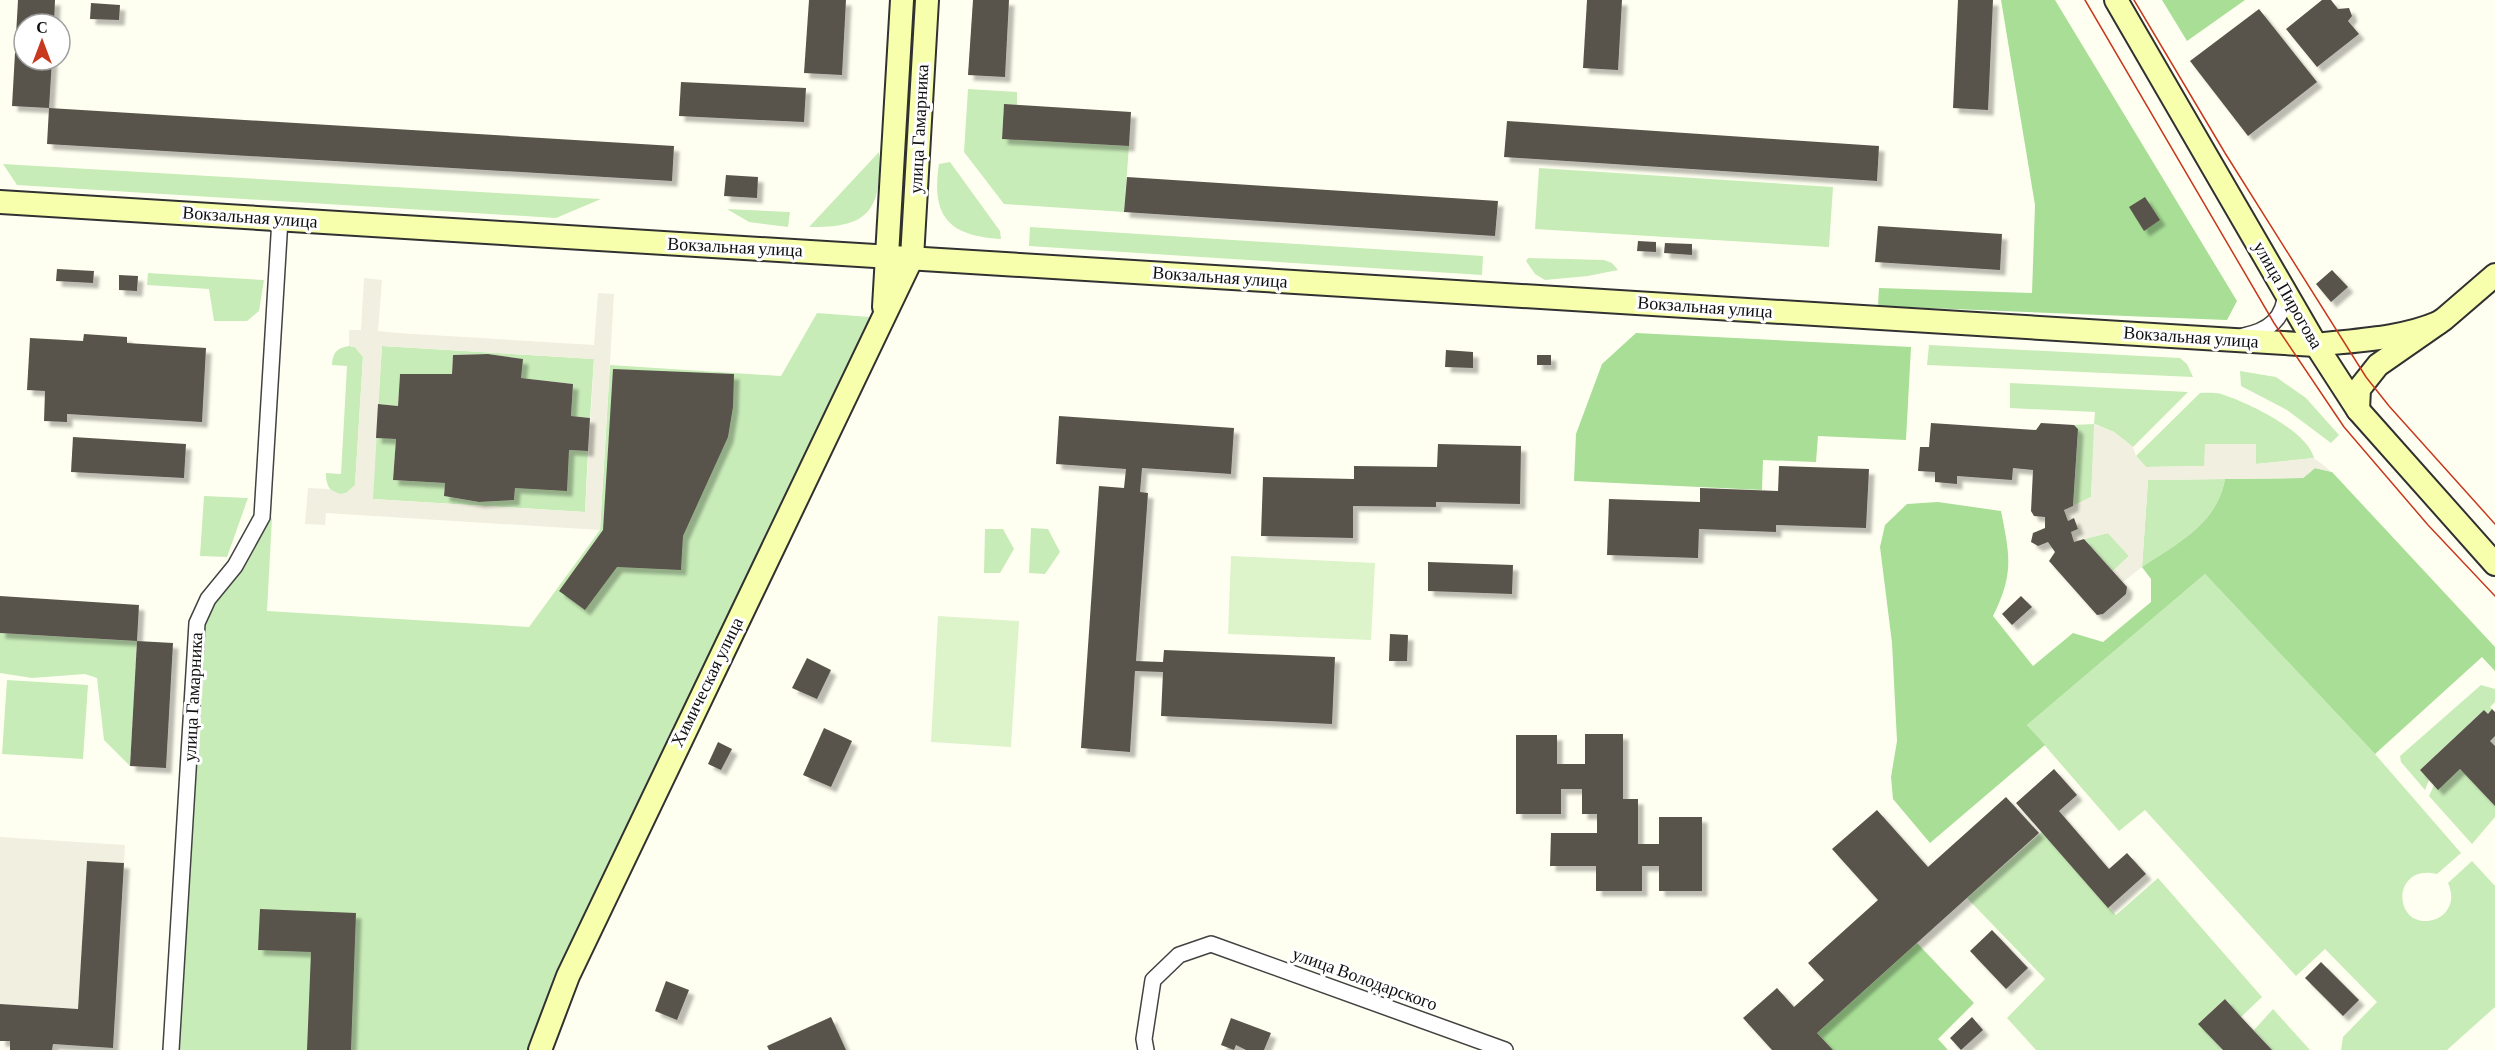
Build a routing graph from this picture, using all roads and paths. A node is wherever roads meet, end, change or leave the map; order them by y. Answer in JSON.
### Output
{"nodes":[{"id":1,"x":902,"y":0,"type":"edge"},
{"id":2,"x":927,"y":0,"type":"edge"},
{"id":3,"x":2116,"y":0,"type":"edge"},
{"id":4,"x":0,"y":202,"type":"edge"},
{"id":5,"x":280,"y":219,"type":"junction"},
{"id":6,"x":886,"y":256,"type":"junction"},
{"id":7,"x":912,"y":258,"type":"junction"},
{"id":8,"x":2495,"y":275,"type":"edge"},
{"id":9,"x":2286,"y":291,"type":"junction"},
{"id":10,"x":883,"y":318,"type":"junction"},
{"id":11,"x":2438,"y":323,"type":"junction"},
{"id":12,"x":2224,"y":339,"type":"junction"},
{"id":13,"x":2316,"y":345,"type":"junction"},
{"id":14,"x":2358,"y":410,"type":"junction"},
{"id":15,"x":2495,"y":564,"type":"edge"},
{"id":16,"x":171,"y":1050,"type":"edge"},
{"id":17,"x":540,"y":1050,"type":"edge"},
{"id":18,"x":1146,"y":1050,"type":"edge"},
{"id":19,"x":1505,"y":1050,"type":"edge"}],
"edges":[{"from":1,"to":6,"type":"main road","name":"улица Гамарника"},
{"from":2,"to":7,"type":"main road","name":"улица Гамарника"},
{"from":3,"to":9,"type":"main road","name":"улица Пирогова"},
{"from":4,"to":5,"type":"main road","name":"Вокзальная улица"},
{"from":5,"to":6,"type":"main road","name":"Вокзальная улица"},
{"from":5,"to":16,"type":"street","name":"улица Гамарника"},
{"from":6,"to":7,"type":"main road","name":"Вокзальная улица"},
{"from":6,"to":10,"type":"main road","name":"Химическая улица"},
{"from":7,"to":10,"type":"main road","name":"Химическая улица"},
{"from":7,"to":12,"type":"main road","name":"Вокзальная улица"},
{"from":8,"to":11,"type":"main road","name":"Вокзальная улица"},
{"from":9,"to":12,"type":"street"},
{"from":9,"to":13,"type":"main road","name":"улица Пирогова"},
{"from":10,"to":17,"type":"main road","name":"Химическая улица"},
{"from":11,"to":13,"type":"main road","name":"Вокзальная улица"},
{"from":11,"to":14,"type":"main road","name":"Вокзальная улица"},
{"from":12,"to":13,"type":"main road","name":"Вокзальная улица"},
{"from":13,"to":14,"type":"main road","name":"улица Пирогова"},
{"from":14,"to":15,"type":"main road","name":"улица Пирогова"},
{"from":18,"to":19,"type":"street","name":"улица Володарского"}]}
